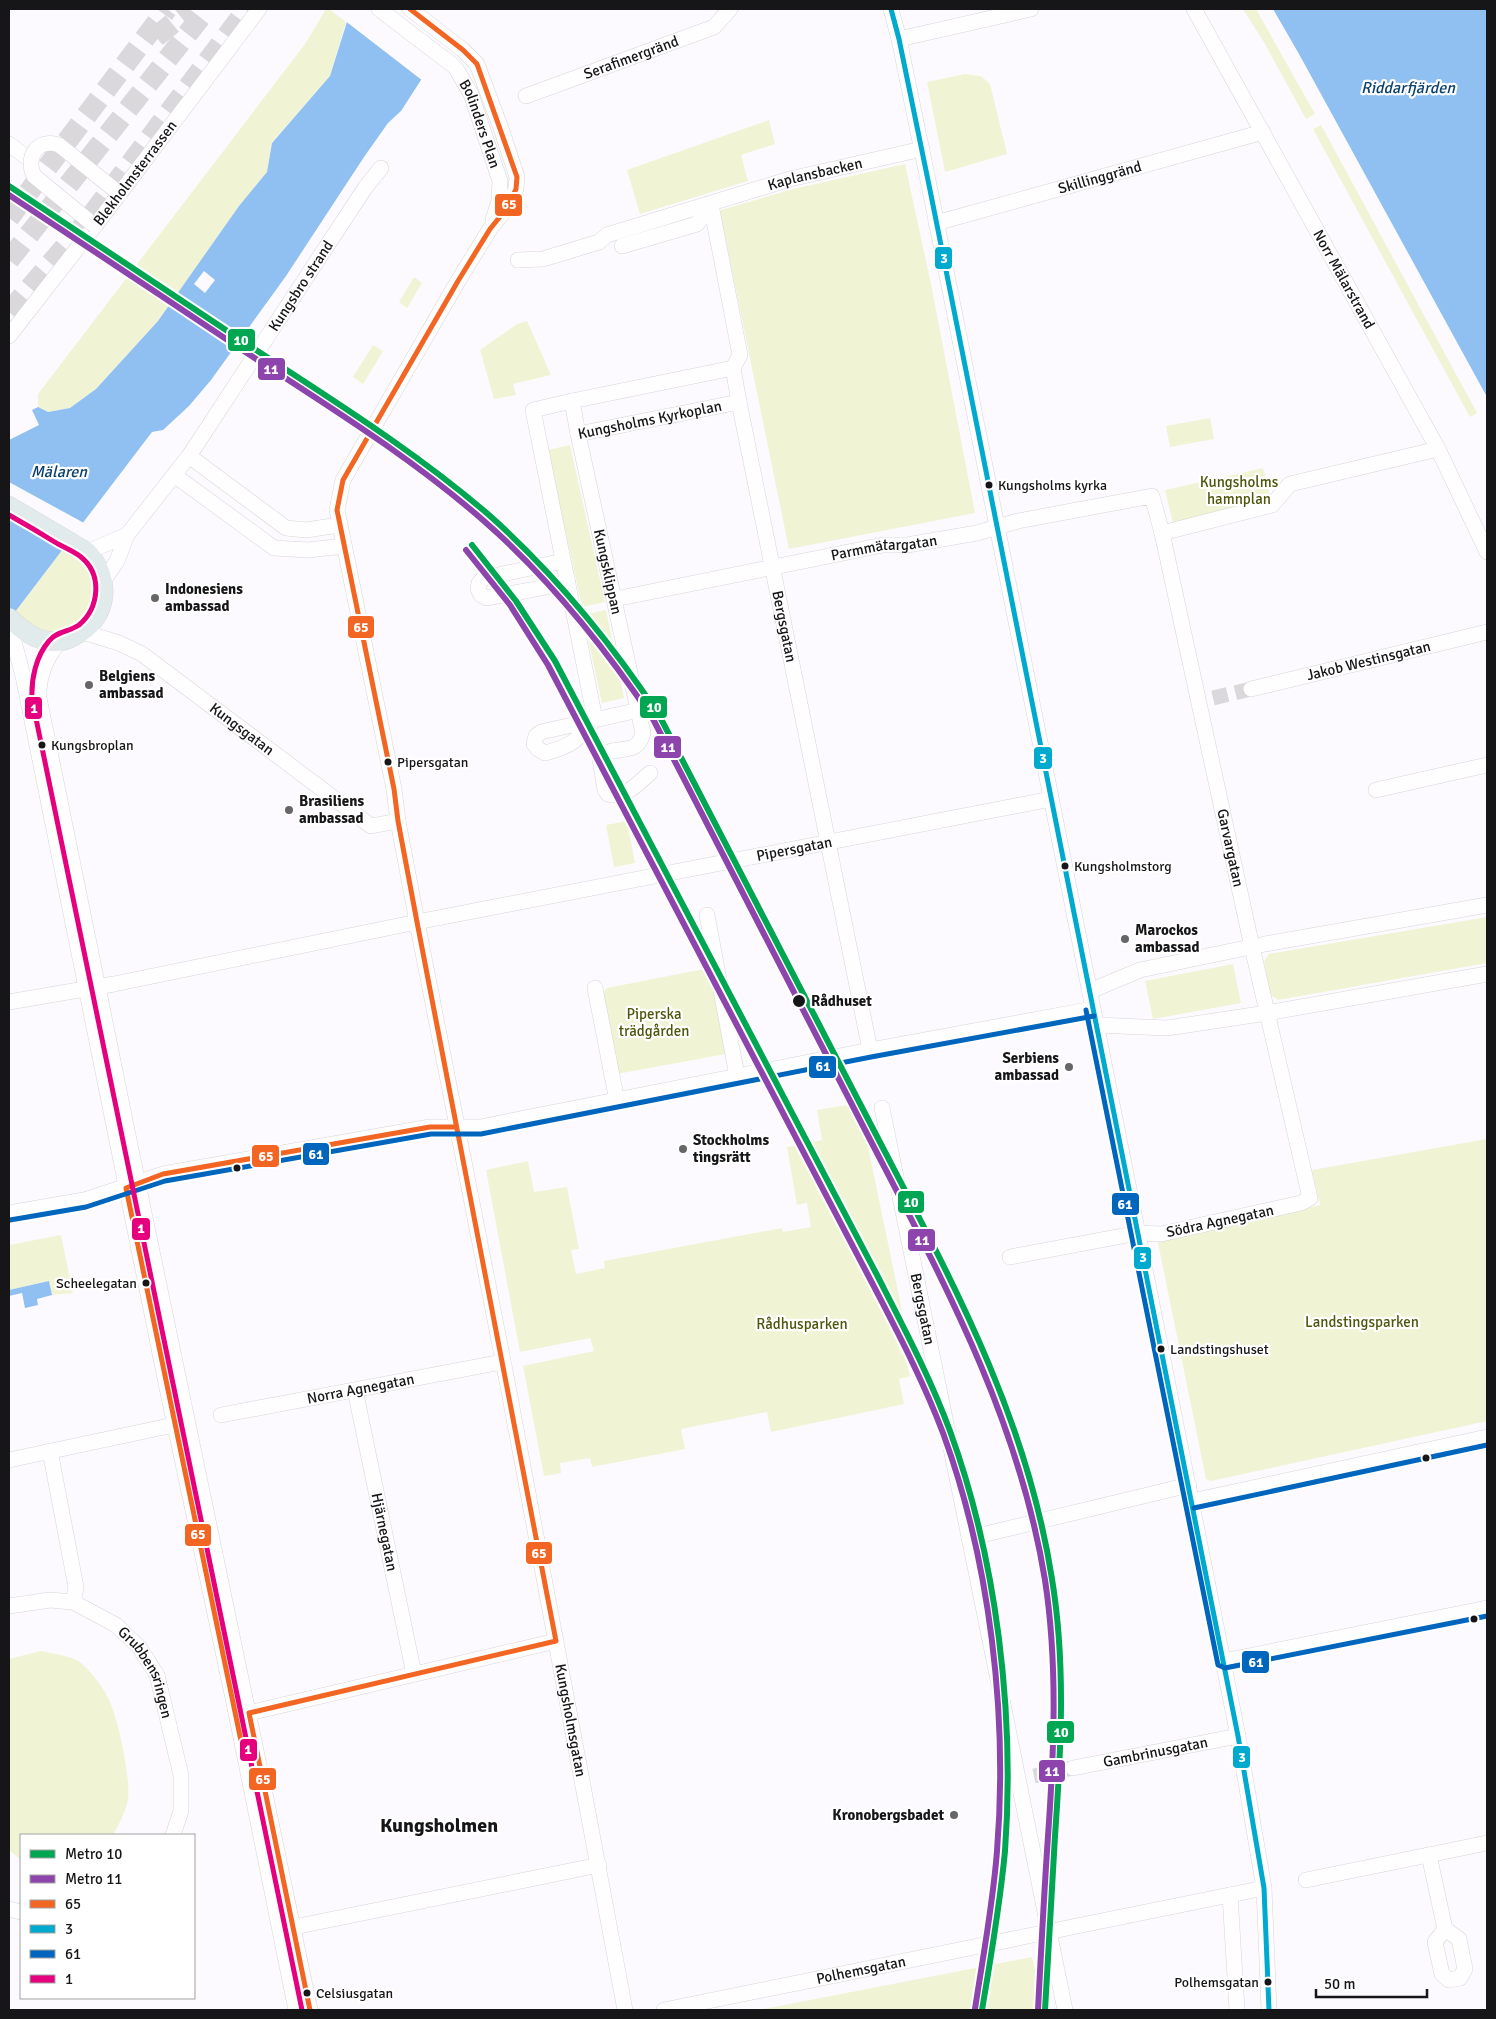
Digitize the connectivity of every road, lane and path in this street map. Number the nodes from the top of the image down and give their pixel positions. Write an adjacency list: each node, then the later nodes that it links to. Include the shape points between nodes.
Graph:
1 (259, 9): 17 (street, Blekholmsterrassen)
2 (379, 9): 16 (street, Bolinders Plan, via 454,67 471,94)
3 (410, 9): 15 (street, Bolinders Plan, via 463,50 480,69)
4 (730, 9): 9 (street, Serafimergränd, via 714,27)
5 (890, 9): 8 (street)
6 (1032, 9): 8 (street)
7 (1194, 9): 10 (street, Norr Mälarstrand)
8 (899, 39): 12 (street)
9 (526, 96)
10 (1263, 132): 19 (street, Skillinggränd); 29 (street, Norr Mälarstrand)
11 (9, 144): 13 (street)
12 (922, 149): 18 (street, Kaplansbacken, via 790,180); 19 (street)
13 (30, 160): 17 (street, bridge, via 43,144 59,145); 20 (street, bridge, via 30,169 39,182)
14 (381, 168): 30 (street, Kungsbro strand)
15 (517, 177): 21 (street, Kungsholmsgatan, via 512,199)
16 (500, 181): 21 (street, Kungsholmsgatan, via 499,201)
17 (120, 194): 20 (street, Blekholmsterrassen)
18 (711, 205): 22 (street, via 697,224); 23 (street, Kaplansbacken, via 607,235 599,242 543,259); 25 (street, Bergsgatan, via 740,355)
19 (936, 222): 35 (street)
20 (95, 226): 24 (street, Blekholmsterrassen)
21 (490, 229): 34 (street, Kungsholmsgatan, via 343,480 337,510)
22 (622, 246)
23 (518, 260)
24 (9, 336)
25 (733, 368): 26 (street, Kungsholms Kyrkoplan); 27 (street, Bergsgatan)
26 (572, 401): 28 (street, Kungsholms Kyrkoplan); 43 (street, via 533,410)
27 (738, 402): 28 (street, Kungsholms Kyrkoplan); 44 (street, Bergsgatan)
28 (578, 434): 47 (street, Kungsklippan)
29 (1438, 449): 37 (street, via 1290,484 1272,505); 42 (street, Norr Mälarstrand)
30 (189, 456): 31 (street, Kungsbro strand); 36 (street)
31 (174, 475): 38 (street); 40 (street)
32 (1152, 496): 35 (street, Parmmätargatan, via 1018,520); 37 (street, Garvargatan)
33 (9, 506): 41 (main road)
34 (339, 525): 36 (street, via 306,530); 39 (street, Kungsholmsgatan)
35 (997, 527): 44 (street, Parmmätargatan, via 977,534 908,545 883,545); 57 (street)
36 (286, 528): 40 (street)
37 (1162, 533): 63 (street, Garvargatan, via 1206,699)
38 (127, 535): 41 (street); 45 (street)
39 (344, 546): 40 (street, via 308,550); 58 (street, Kungsholmsgatan)
40 (274, 548)
41 (84, 550): 45 (main road, via 96,561)
42 (1487, 552)
43 (563, 562): 46 (street); 46 (street, via 484,578 478,589 487,598)
44 (772, 566): 47 (street, Parmmätargatan); 59 (street, Bergsgatan)
45 (104, 580): 49 (main road, via 100,610)
46 (568, 583): 53 (street, via 595,720)
47 (615, 599): 53 (street, Kungsklippan)
48 (13, 629): 51 (main road); 65 (street)
49 (83, 632): 51 (main road); 58 (street, Kungsgatan, via 142,654 371,826)
50 (1487, 632): 52 (street, Jakob Westinsgatan)
51 (59, 642): 65 (street, via 40,677 39,698)
52 (1251, 689)
53 (639, 710): 55 (street, Kungsklippan, via 643,733 641,742 635,747 603,755 600,759 605,790 613,796 624,794)
54 (1487, 765): 56 (street)
55 (650, 773)
56 (1376, 790)
57 (1051, 799): 59 (street, Pipersgatan); 67 (street)
58 (398, 821): 62 (street, Kungsholmsgatan)
59 (828, 841): 62 (street, Pipersgatan); 72 (street, Bergsgatan)
60 (1487, 905): 63 (street)
61 (707, 915): 73 (street)
62 (417, 922): 65 (street, Pipersgatan); 76 (street, Kungsholmsgatan)
63 (1252, 947): 67 (street, via 1140,970); 70 (street, Garvargatan)
64 (1487, 974): 70 (street)
65 (93, 988): 68 (street, Pipersgatan); 77 (street)
66 (595, 988): 74 (street)
67 (1090, 990): 69 (street)
68 (9, 1002)
69 (1093, 1009): 71 (street); 72 (street)
70 (1267, 1013): 71 (street, via 1167,1028); 78 (street, Garvargatan)
71 (1096, 1025): 80 (street)
72 (870, 1050): 73 (street)
73 (737, 1076): 74 (street)
74 (617, 1101): 76 (street, via 480,1127)
75 (882, 1108): 91 (street, Bergsgatan)
76 (456, 1127): 77 (street, via 430,1127 163,1174); 82 (street, Kungsholmsgatan)
77 (132, 1186): 79 (street, via 84,1200); 85 (street)
78 (1310, 1198): 80 (street, Södra Agnegatan, via 1301,1203 1161,1234)
79 (9, 1213)
80 (1138, 1233): 81 (street, Södra Agnegatan); 89 (street)
81 (1010, 1258)
82 (502, 1362): 83 (street, Norra Agnegatan); 95 (street, Kungsholmsgatan)
83 (355, 1390): 84 (street, Norra Agnegatan); 97 (street, Hjärnegatan)
84 (221, 1416)
85 (181, 1424): 87 (street); 98 (street); 110 (street)
86 (1487, 1437): 90 (street)
87 (50, 1452): 88 (street); 92 (street, via 76,1587)
88 (9, 1460)
89 (1189, 1485): 90 (street); 91 (street)
90 (1192, 1502): 96 (street)
91 (969, 1538): 102 (street, Bergsgatan)
92 (73, 1602): 93 (street, Grubbensringen, via 50,1600); 103 (street, Grubbensringen, via 116,1625 139,1647 157,1675 181,1775 181,1811)
93 (9, 1606)
94 (1487, 1608): 96 (street)
95 (556, 1641): 97 (street); 106 (street, Kungsholmsgatan)
96 (1224, 1661): 99 (street)
97 (414, 1674): 98 (street)
98 (249, 1714): 110 (street)
99 (1238, 1736): 100 (street, Gambrinusgatan); 108 (street)
100 (1073, 1768)
101 (1034, 1776): 102 (street)
102 (1019, 1780): 112 (street, Bergsgatan)
103 (174, 1834)
104 (1487, 1843): 105 (street)
105 (1429, 1855): 107 (street); 111 (street)
106 (599, 1865): 110 (street); 115 (street, Kungsholmsgatan)
107 (1306, 1880)
108 (1264, 1888): 109 (street, Polhemsgatan); 119 (street)
109 (1230, 1895): 112 (street, Polhemsgatan); 118 (street)
110 (287, 1929): 113 (street); 114 (street)
111 (1445, 1929)
112 (1049, 1933): 116 (street, Polhemsgatan); 117 (street, Bergsgatan)
113 (296, 2010)
114 (310, 2010)
115 (625, 2010)
116 (664, 2010)
117 (1065, 2010)
118 (1237, 2010)
119 (1269, 2010)

